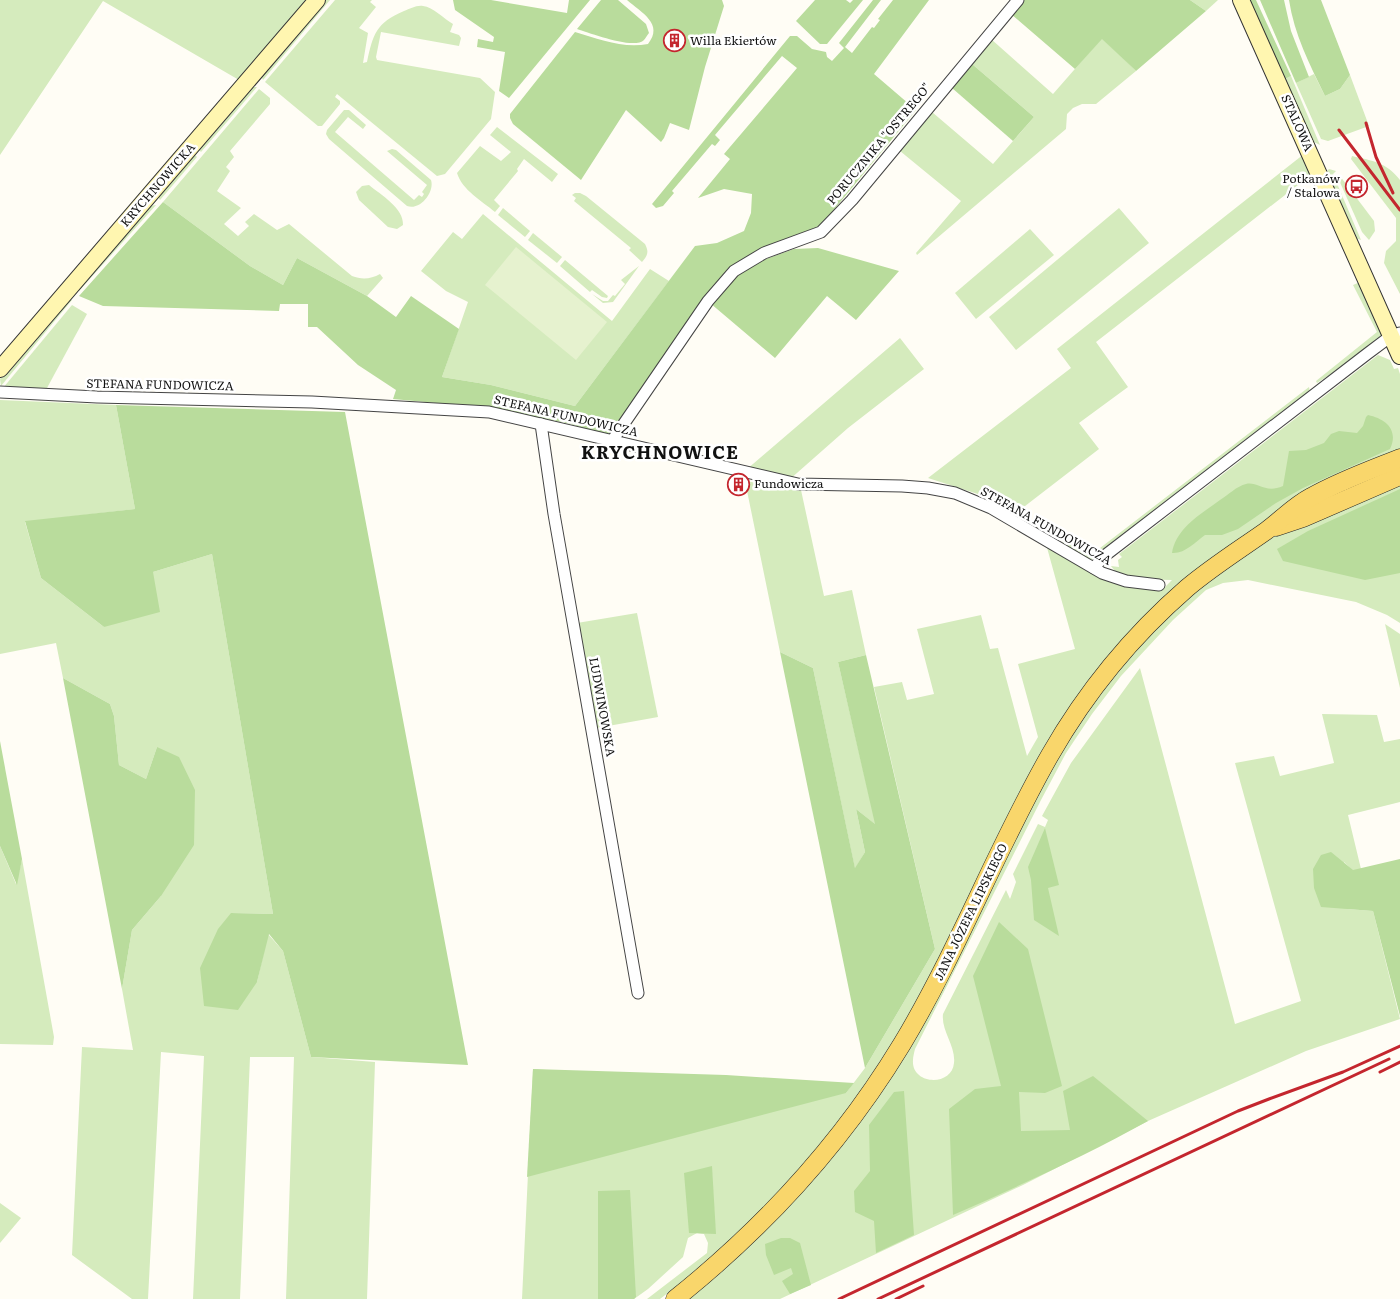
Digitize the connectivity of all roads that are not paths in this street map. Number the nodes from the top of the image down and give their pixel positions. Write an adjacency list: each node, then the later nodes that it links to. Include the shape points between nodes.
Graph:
1 (317, 0): 6 (street, KRYCHNOWICKA)
2 (1018, 0): 9 (street, PORUCZNIKA "OSTREGO", via 852,200 821,232 764,253 734,271 708,301)
3 (1241, 0): 4 (street, STALOWA)
4 (1395, 333): 5 (street, STALOWA); 13 (street, via 1103,557)
5 (1400, 355)
6 (0, 369)
7 (0, 392): 8 (street, STEFANA FUNDOWICZA, via 407,407 489,412)
8 (540, 424): 9 (street, STEFANA FUNDOWICZA); 15 (street, LUDWINOWSKA)
9 (612, 441): 13 (street, STEFANA FUNDOWICZA, via 798,484 902,486 955,493 991,508)
10 (1400, 458): 12 (main road, JANA JÓZEFA LIPSKIEGO, via 1312,496)
11 (1400, 476): 12 (main road, JANA JÓZEFA LIPSKIEGO)
12 (1268, 530): 16 (main road, JANA JÓZEFA LIPSKIEGO, via 1187,588 1143,630 1102,678 1045,763 938,979 877,1083 828,1149 787,1196 734,1249)
13 (1094, 568): 14 (street, STEFANA FUNDOWICZA, via 1126,581)
14 (1159, 585)
15 (638, 994)
16 (675, 1299)

